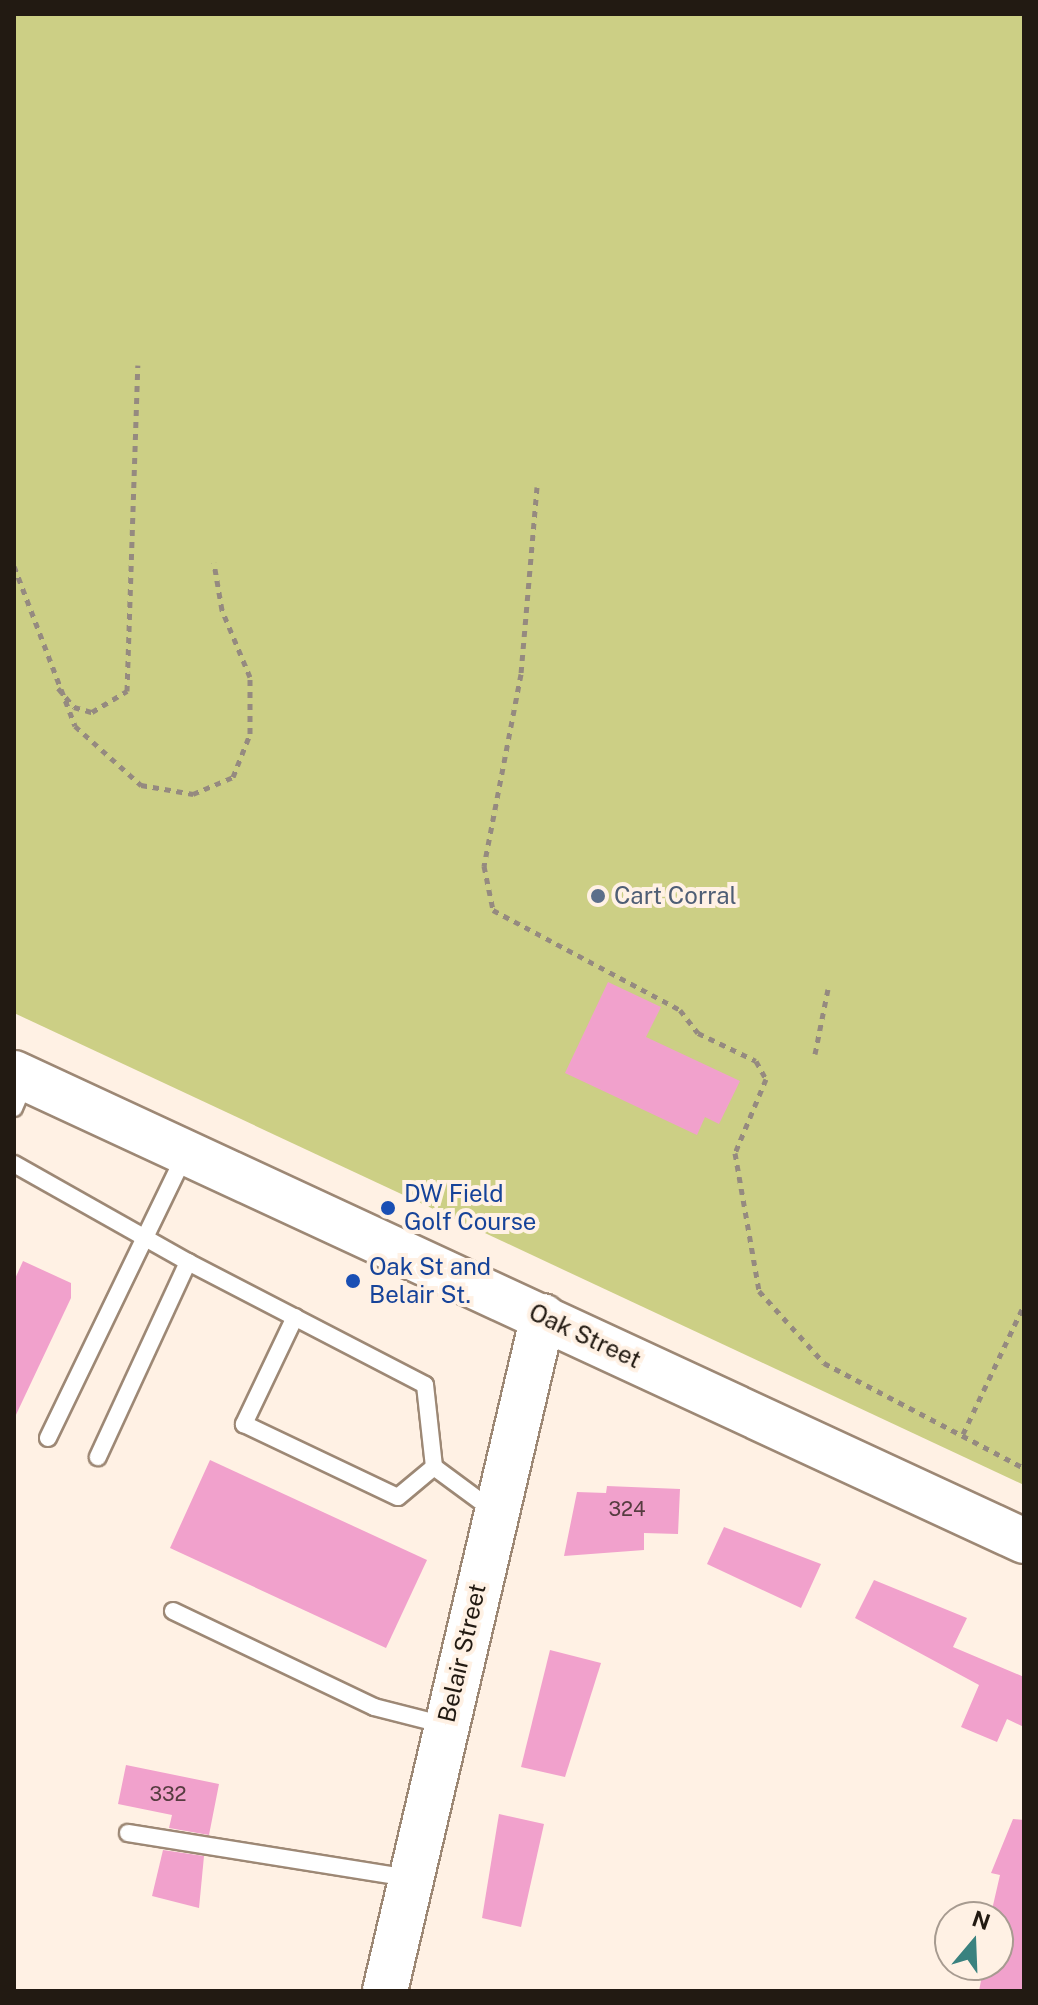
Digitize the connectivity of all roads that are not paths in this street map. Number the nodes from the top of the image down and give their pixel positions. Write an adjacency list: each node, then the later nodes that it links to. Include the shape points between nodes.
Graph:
1 (18, 1086): 2 (main road, Oak Street)
2 (185, 1152): 4 (lane); 6 (main road, Oak Street)
3 (14, 1164): 4 (lane)
4 (145, 1236): 5 (lane); 8 (lane)
5 (188, 1262): 7 (lane); 9 (lane)
6 (543, 1316): 11 (main road, Belair Street); 12 (main road, Oak Street)
7 (295, 1317): 10 (lane, via 425,1385); 10 (lane, via 244,1424 398,1497)
8 (48, 1438)
9 (98, 1457)
10 (434, 1467): 11 (lane)
11 (495, 1513): 14 (main road, Belair Street)
12 (1024, 1541)
13 (173, 1611): 14 (lane, via 374,1707)
14 (445, 1725): 16 (main road, Belair Street)
15 (128, 1833): 16 (lane)
16 (410, 1878): 17 (main road, Belair Street)
17 (385, 1991)

